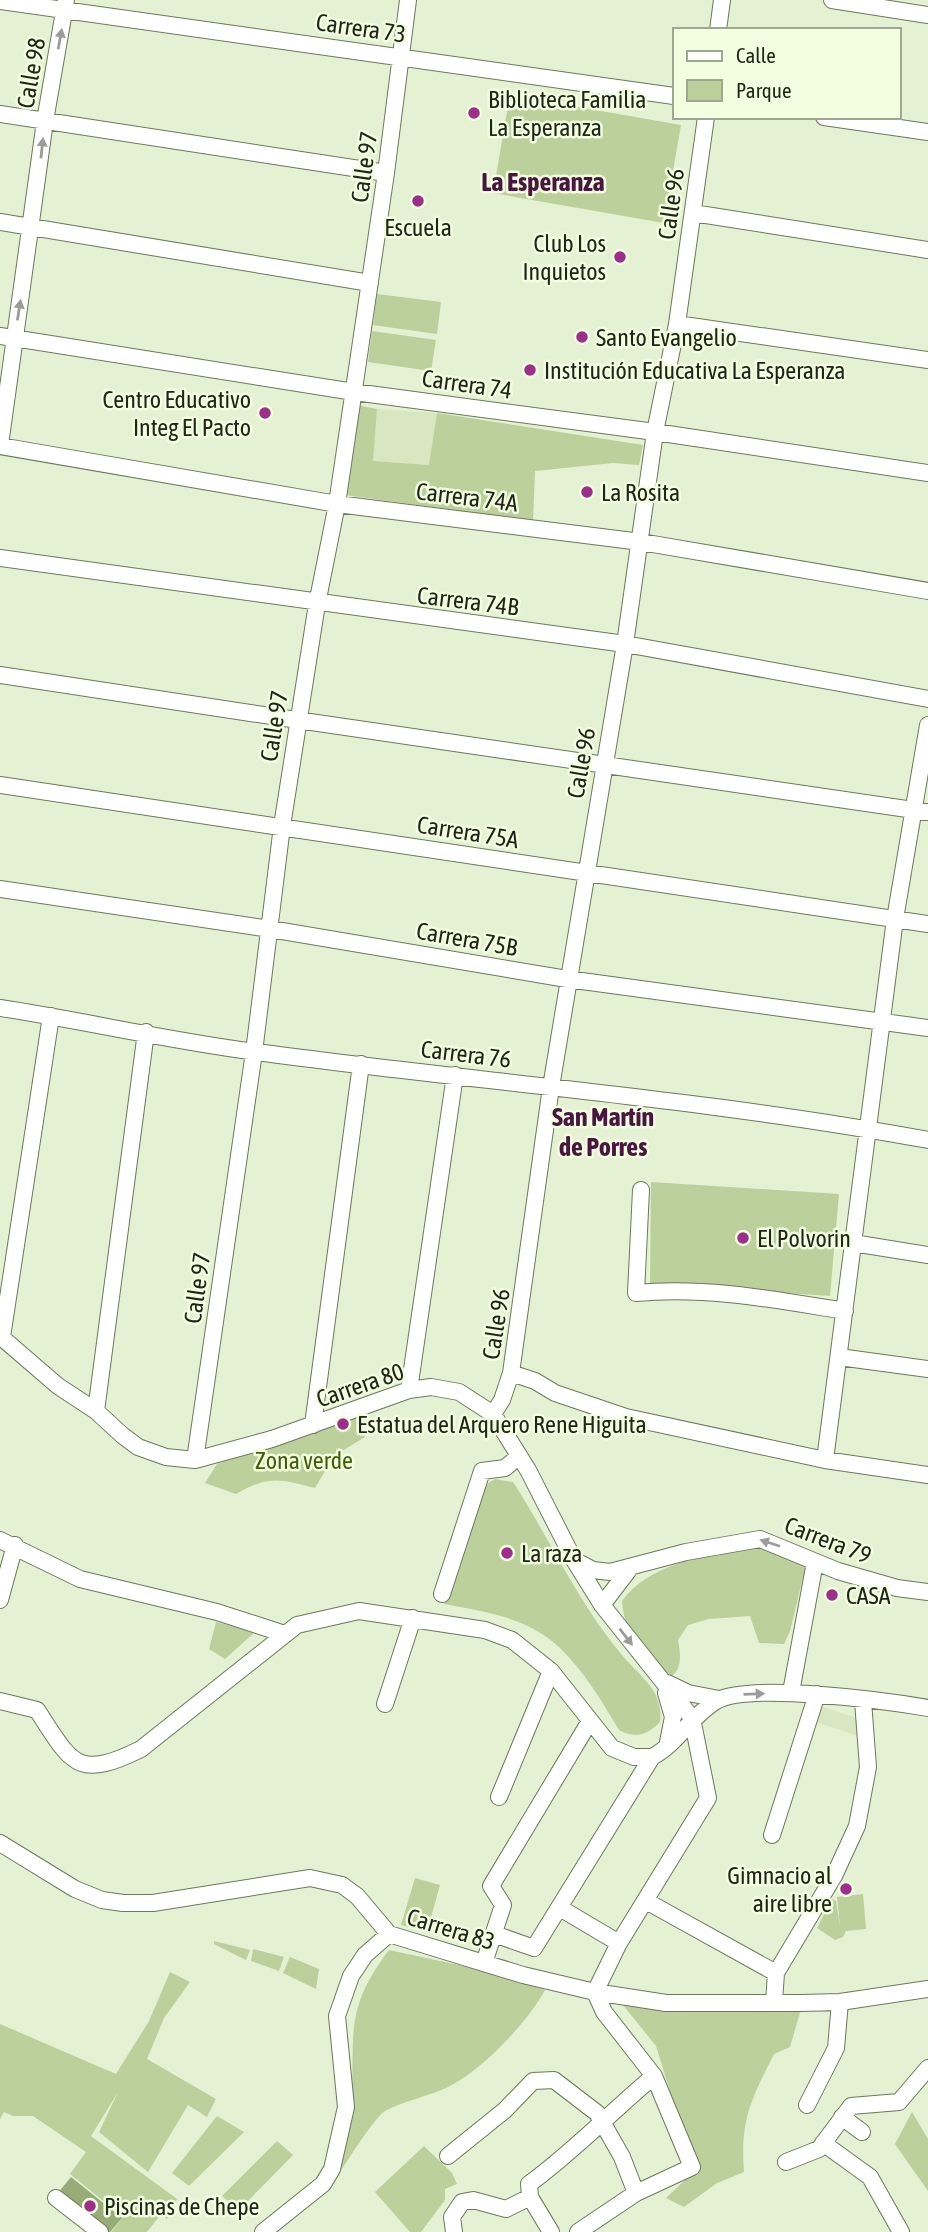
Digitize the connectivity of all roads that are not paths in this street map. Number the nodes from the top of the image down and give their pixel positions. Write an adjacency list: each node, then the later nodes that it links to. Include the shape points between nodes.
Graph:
1 (408, 0): 8 (street, Calle 97)
2 (722, 0): 7 (street)
3 (832, 0): 6 (street)
4 (0, 1): 5 (street, Carrera 73)
5 (66, 5): 8 (street, Carrera 73); 13 (street, Calle 98, one-way to 5)
6 (928, 15)
7 (718, 28)
8 (400, 56): 9 (street, Carrera 73); 15 (street, Calle 97)
9 (673, 96)
10 (0, 114): 13 (street)
11 (706, 119): 16 (street, Calle 96)
12 (838, 119): 14 (street)
13 (45, 121): 15 (street); 18 (street, Calle 98, one-way to 13)
14 (928, 132)
15 (386, 173): 20 (street, Calle 97)
16 (693, 213): 19 (street); 21 (street, Calle 96)
17 (0, 222): 18 (street)
18 (30, 227): 20 (street); 22 (street, Calle 98, one-way to 18)
19 (928, 250)
20 (370, 283): 24 (street, Calle 97)
21 (677, 324): 23 (street); 25 (street, Calle 96)
22 (7, 337): 24 (street, Carrera 74); 26 (street, Calle 98)
23 (928, 360)
24 (354, 393): 25 (street, Carrera 74); 28 (street, Calle 97)
25 (655, 432): 27 (street, Carrera 74); 29 (street, Calle 96)
26 (0, 446): 28 (street, Carrera 74A)
27 (928, 473)
28 (337, 504): 29 (street, Carrera 74A); 32 (street, Calle 97)
29 (641, 542): 31 (street, Carrera 74A); 33 (street, Calle 96)
30 (0, 558): 32 (street, Carrera 74B)
31 (928, 591)
32 (317, 604): 33 (street, Carrera 74B); 36 (street, Calle 97)
33 (625, 644): 35 (street, Carrera 74B); 38 (street, Calle 96)
34 (0, 675): 36 (street)
35 (928, 699)
36 (298, 722): 38 (street); 41 (street, Calle 97)
37 (928, 725): 40 (street)
38 (603, 763): 40 (street); 42 (street, Calle 96)
39 (0, 785): 41 (street, Carrera 75A)
40 (921, 811): 44 (street)
41 (282, 826): 42 (street, Carrera 75A); 46 (street, Calle 97)
42 (585, 874): 44 (street, Carrera 75A); 47 (street, Calle 96)
43 (0, 889): 46 (street, Carrera 75B)
44 (895, 919): 45 (street, Carrera 75A); 50 (street)
45 (928, 924)
46 (270, 929): 47 (street, Carrera 75B); 53 (street, Calle 97)
47 (568, 979): 50 (street, Carrera 75B); 56 (street, Calle 96)
48 (0, 1008): 49 (street, Carrera 76)
49 (51, 1016): 52 (street, Carrera 76); 63 (street)
50 (881, 1020): 51 (street, Carrera 75B); 57 (street)
51 (928, 1027)
52 (146, 1032): 53 (street, Carrera 76); 68 (street)
53 (254, 1052): 54 (street, Carrera 76); 72 (street, Calle 97)
54 (361, 1064): 55 (street, Carrera 76); 70 (street)
55 (455, 1075): 56 (street, Carrera 76); 67 (street)
56 (551, 1087): 57 (street, Carrera 76); 66 (street, Calle 96)
57 (867, 1129): 58 (street, Carrera 76); 60 (street)
58 (928, 1140)
59 (641, 1190): 62 (street, via 636,1293 744,1295)
60 (853, 1242): 61 (street); 62 (street)
61 (928, 1255)
62 (845, 1311): 64 (street)
63 (1, 1336): 68 (street, Carrera 80, via 58,1386)
64 (839, 1357): 65 (street); 73 (street)
65 (928, 1369)
66 (511, 1373): 69 (street, Calle 96); 73 (street, via 626,1417)
67 (409, 1390): 69 (street, Carrera 80, via 431,1387 459,1392); 70 (street, Carrera 80)
68 (96, 1411): 72 (street, Carrera 80, via 138,1447 166,1457)
69 (493, 1413): 71 (street, Carrera 80)
70 (313, 1425): 72 (street, Carrera 80)
71 (519, 1456): 76 (street, Carrera 80); 80 (street, via 505,1468 482,1471)
72 (195, 1460)
73 (825, 1460): 74 (street)
74 (928, 1475)
75 (8, 1542): 81 (street); 84 (street, via 24,1554 80,1578)
76 (574, 1560): 78 (street, Carrera 79, via 593,1570); 82 (street, Carrera 80)
77 (815, 1562): 78 (street, Carrera 79, one-way to 78, via 769,1541 751,1539); 79 (street, Carrera 79, via 897,1588); 87 (street)
78 (631, 1567): 82 (street)
79 (928, 1592)
80 (442, 1594)
81 (0, 1600)
82 (602, 1605): 86 (street, Carrera 80, one-way to 86)
83 (413, 1618): 84 (street, via 359,1611 312,1620); 85 (street, via 485,1630 512,1640); 92 (street)
84 (285, 1634): 90 (street, via 141,1749 117,1761 84,1766 69,1759 37,1710)
85 (551, 1671): 95 (street); 98 (street)
86 (661, 1680): 89 (street, via 688,1693); 94 (street, Carrera 80); 96 (street, via 673,1717)
87 (791, 1692): 88 (street); 89 (street, one-way to 87)
88 (817, 1694): 91 (street); 99 (street)
89 (719, 1699): 94 (street)
90 (0, 1701)
91 (863, 1701): 93 (street); 107 (street, via 868,1767 857,1826 834,1876)
92 (385, 1704)
93 (928, 1708)
94 (692, 1718): 96 (street); 101 (street, via 708,1798)
95 (590, 1721): 97 (street, via 621,1754); 104 (street, via 491,1886 503,1905)
96 (666, 1748): 97 (street)
97 (652, 1757): 102 (street)
98 (499, 1797)
99 (772, 1835)
100 (0, 1843): 103 (street, Carrera 83, via 75,1889 112,1902 153,1903 310,1878 329,1881 357,1896)
101 (646, 1901): 105 (street); 107 (street)
102 (560, 1908): 104 (street, via 534,1948); 105 (street)
103 (388, 1934): 106 (street, Carrera 83); 125 (street, via 351,1976 337,2016 346,2107 332,2169 323,2184)
104 (495, 1934): 106 (street)
105 (619, 1943): 109 (street)
106 (484, 1963): 109 (street, Carrera 83)
107 (776, 1973): 111 (street)
108 (928, 1989): 110 (street, Carrera 83)
109 (595, 1992): 111 (street, Carrera 83, via 666,2003); 113 (street, via 604,2012)
110 (840, 2002): 111 (street, Carrera 83); 114 (street, via 836,2048)
111 (774, 2003)
112 (928, 2068): 115 (street, via 899,2102 855,2105)
113 (654, 2077): 116 (street); 121 (street, via 692,2167)
114 (807, 2105)
115 (842, 2117): 117 (street); 118 (street)
116 (601, 2120): 119 (street, via 554,2080 533,2081); 121 (street); 122 (street, via 529,2184)
117 (862, 2132)
118 (823, 2143): 120 (street); 129 (street, via 870,2177)
119 (448, 2156)
120 (786, 2162)
121 (636, 2193): 128 (street)
122 (530, 2197): 126 (street, via 506,2209 473,2200 462,2202 453,2211); 127 (street)
123 (56, 2198): 124 (street)
124 (100, 2232)
125 (263, 2232)
126 (454, 2232)
127 (551, 2232)
128 (578, 2232)
129 (901, 2232)

